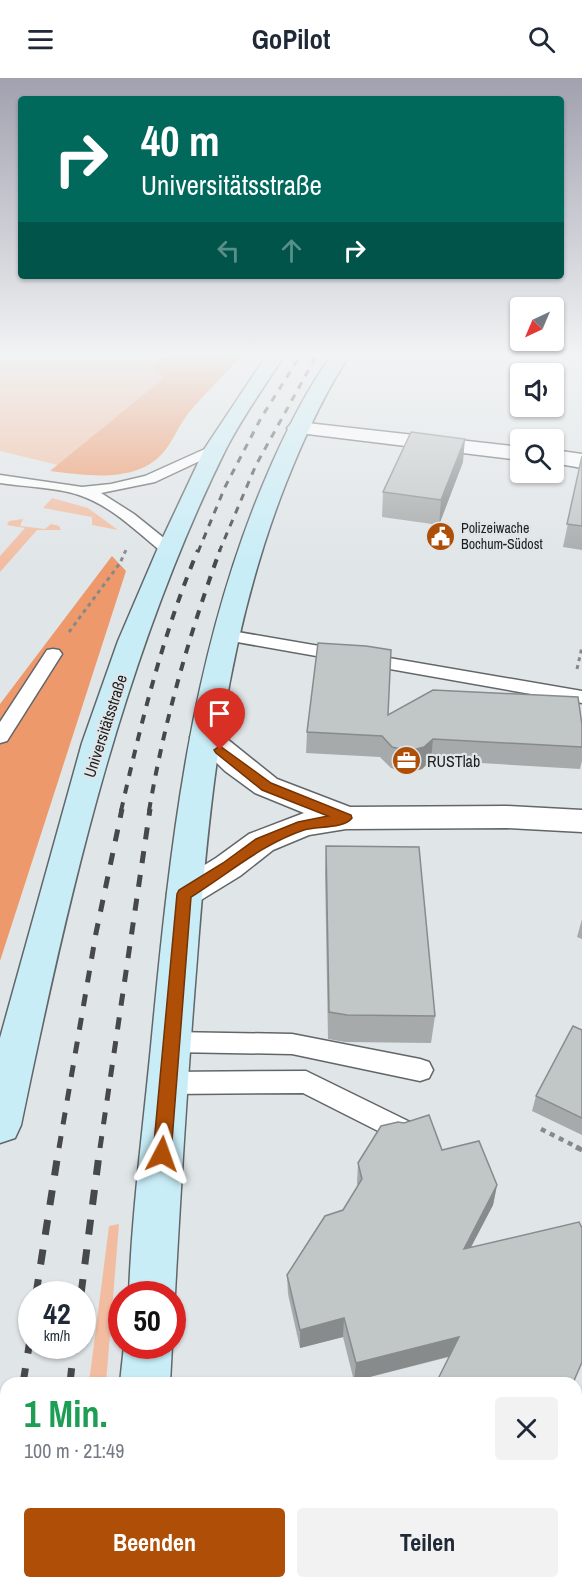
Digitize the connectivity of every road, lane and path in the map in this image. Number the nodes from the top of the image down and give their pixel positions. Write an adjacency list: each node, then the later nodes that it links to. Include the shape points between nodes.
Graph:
1 (231, 423): 4 (main road, Universitätsstraße)
2 (301, 423): 3 (main road)
3 (298, 428): 5 (street); 12 (main road, via 257,523)
4 (216, 448): 9 (lane, via 150,479); 10 (main road, Universitätsstraße)
5 (510, 453)
6 (564, 458): 7 (street)
7 (582, 461)
8 (0, 479): 9 (lane)
9 (82, 491): 10 (lane, via 122,512)
10 (169, 550): 25 (main road, Universitätsstraße, via 97,743 25,1013)
11 (120, 563): 14 (path)
12 (226, 635): 16 (lane); 18 (main road)
13 (582, 646): 15 (path)
14 (53, 654): 17 (lane)
15 (577, 671)
16 (582, 697)
17 (0, 736)
18 (205, 737): 19 (street, via 266,786); 21 (main road)
19 (346, 818): 20 (street, via 507,817); 21 (street, via 303,825 261,842)
20 (582, 821)
21 (184, 894): 22 (main road)
22 (171, 1042): 23 (lane, via 292,1044); 24 (main road)
23 (420, 1070)
24 (167, 1083): 26 (lane, via 306,1082); 29 (main road)
25 (0, 1125)
26 (401, 1130)
27 (541, 1130): 28 (path)
28 (582, 1150)
29 (153, 1281)
30 (147, 1359): 31 (main road)
31 (146, 1377)

